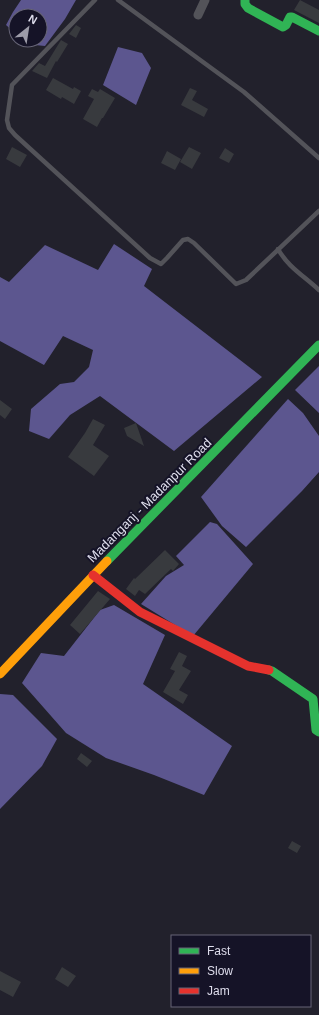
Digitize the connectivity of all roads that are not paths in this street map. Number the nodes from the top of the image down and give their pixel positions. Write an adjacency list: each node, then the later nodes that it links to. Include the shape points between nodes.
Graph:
1 (95, 0): 9 (lane, via 12,85 7,120 9,128 150,258 161,264 188,239 236,284 246,280)
2 (118, 0): 7 (lane, via 244,92)
3 (205, 0): 5 (street)
4 (245, 0): 6 (main road, via 246,6 283,27 292,17)
5 (198, 15)
6 (319, 31)
7 (319, 158)
8 (319, 211): 9 (lane)
9 (278, 249): 10 (lane, via 287,264)
10 (319, 290)
11 (319, 345): 12 (main road, Madanganj - Madanpur Road)
12 (93, 575): 13 (main road, Madanganj - Madanpur Road); 14 (main road, via 140,612 248,666 272,671 313,699 316,730)
13 (2, 668)
14 (319, 732)

